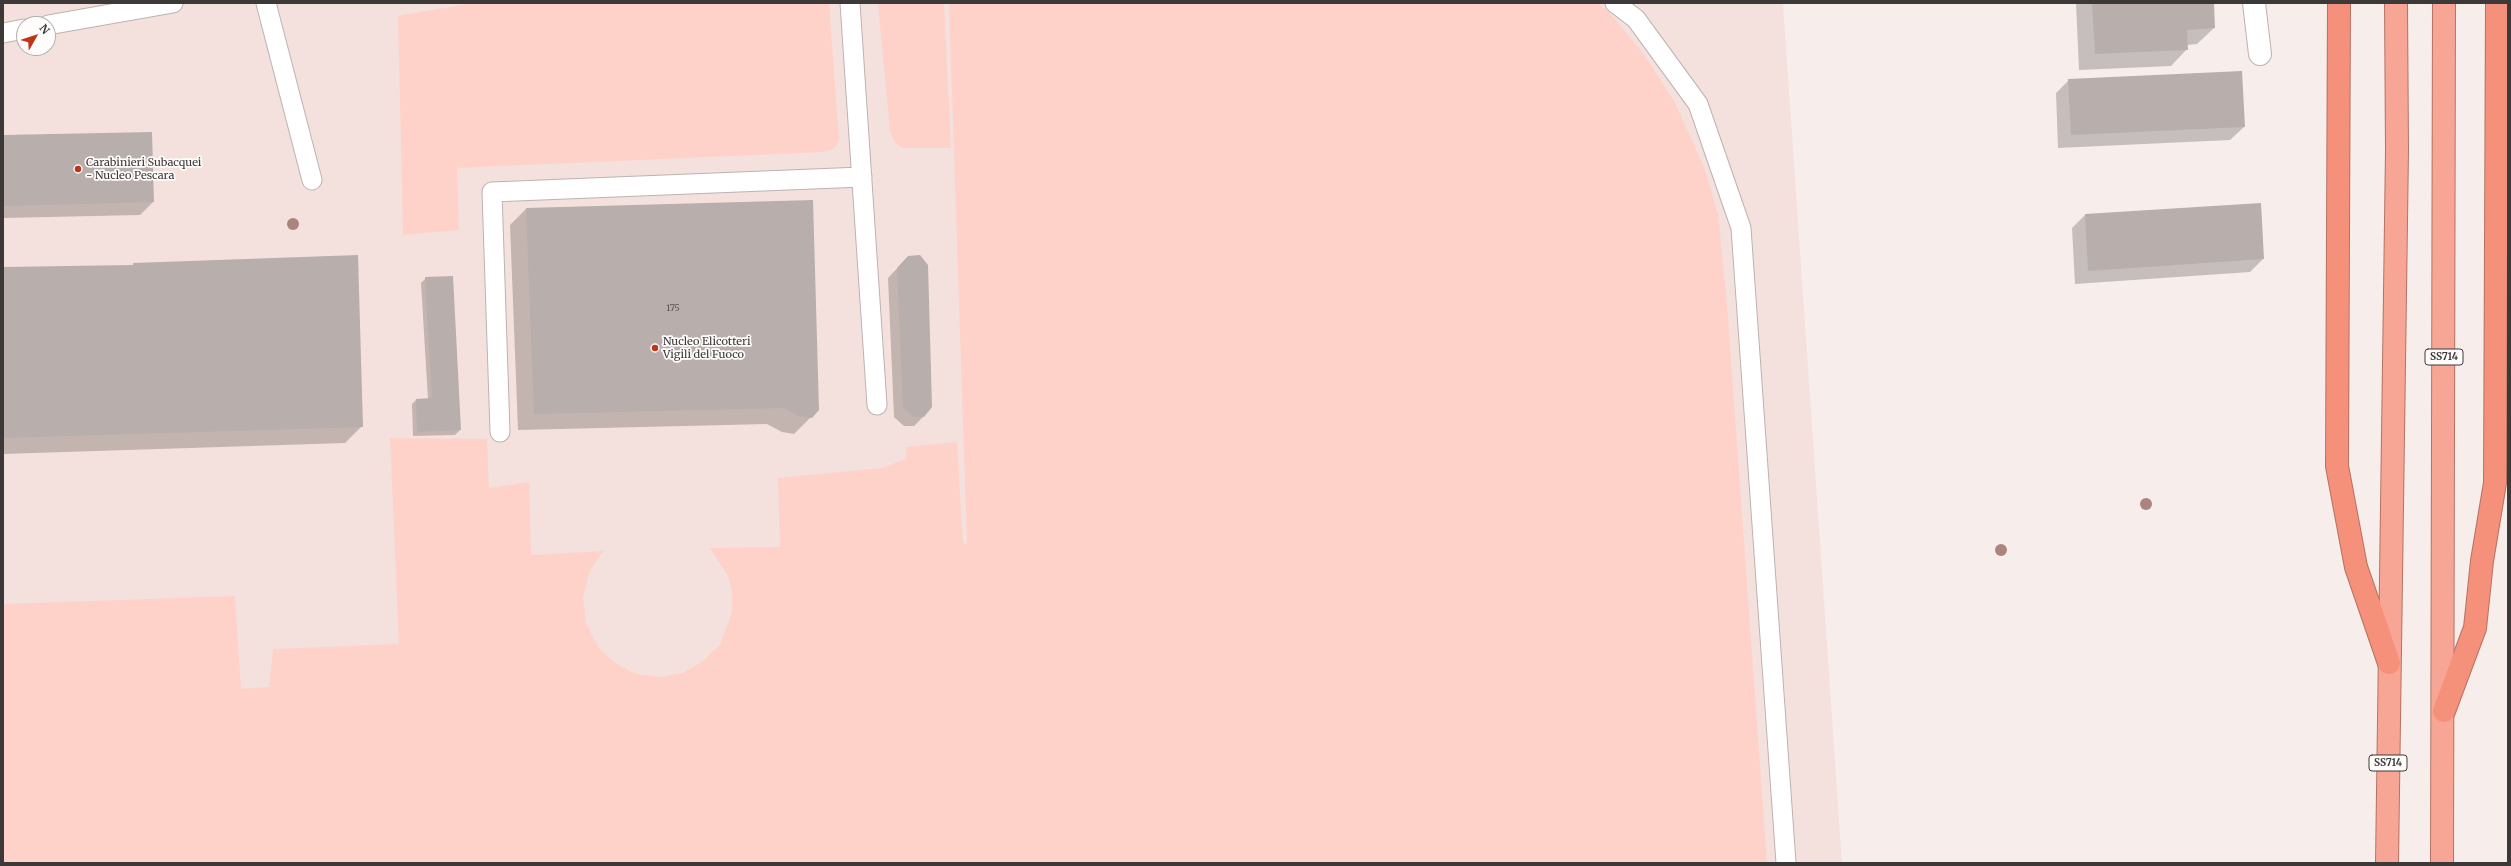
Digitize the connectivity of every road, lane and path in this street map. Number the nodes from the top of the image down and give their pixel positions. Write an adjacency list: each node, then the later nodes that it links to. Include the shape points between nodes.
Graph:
1 (173, 3): 10 (lane)
2 (266, 3): 15 (lane)
3 (850, 3): 14 (lane)
4 (1616, 3): 20 (lane, via 1636,19 1698,104 1741,228)
5 (2254, 3): 13 (street)
6 (2339, 3): 18 (highway, via 2337,466 2356,567)
7 (2396, 3): 18 (highway, SS714, via 2397,150)
8 (2444, 3): 19 (highway, SS714)
9 (2497, 3): 19 (highway, via 2494,483 2475,628)
10 (56, 24)
11 (16, 31): 12 (lane)
12 (3, 33)
13 (2260, 54)
14 (862, 177): 16 (lane); 17 (lane, via 492,192)
15 (312, 180)
16 (877, 405)
17 (500, 432)
18 (2388, 663): 21 (highway, SS714)
19 (2444, 711): 22 (highway, SS714)
20 (1786, 863)
21 (2387, 863)
22 (2442, 863)

